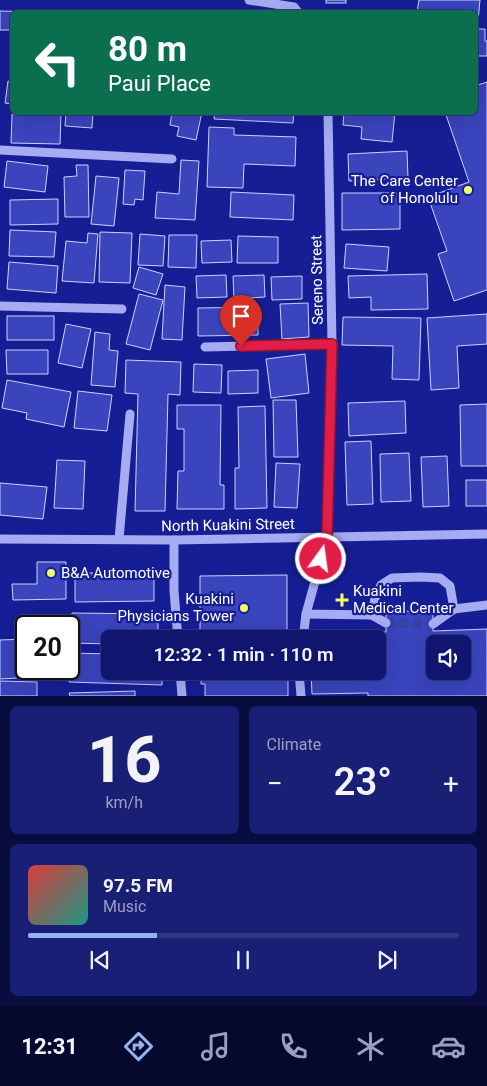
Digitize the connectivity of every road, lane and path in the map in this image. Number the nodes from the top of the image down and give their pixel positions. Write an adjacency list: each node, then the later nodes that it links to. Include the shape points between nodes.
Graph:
1 (249, 0): 2 (street)
2 (296, 10)
3 (328, 115): 8 (street, Sereno Street)
4 (0, 150): 5 (street)
5 (172, 159)
6 (0, 306): 7 (street)
7 (122, 309)
8 (332, 344): 9 (street); 12 (street, Sereno Street)
9 (205, 346)
10 (130, 414): 14 (street)
11 (487, 534): 12 (street, North Kuakini Street)
12 (327, 538): 15 (street, North Kuakini Street); 18 (street, Sereno Street)
13 (0, 539): 14 (street, North Kuakini Street)
14 (119, 539): 15 (street, North Kuakini Street)
15 (174, 540): 22 (street)
16 (487, 606): 17 (street)
17 (454, 609): 19 (street, via 450,586 440,578 392,578 380,585); 21 (street)
18 (306, 614): 19 (street); 23 (street, Sereno Street)
19 (372, 614): 20 (street)
20 (386, 623)
21 (433, 624)
22 (177, 630)
23 (304, 630)
24 (181, 680): 26 (street)
25 (300, 680): 27 (street)
26 (182, 696)
27 (301, 696)

